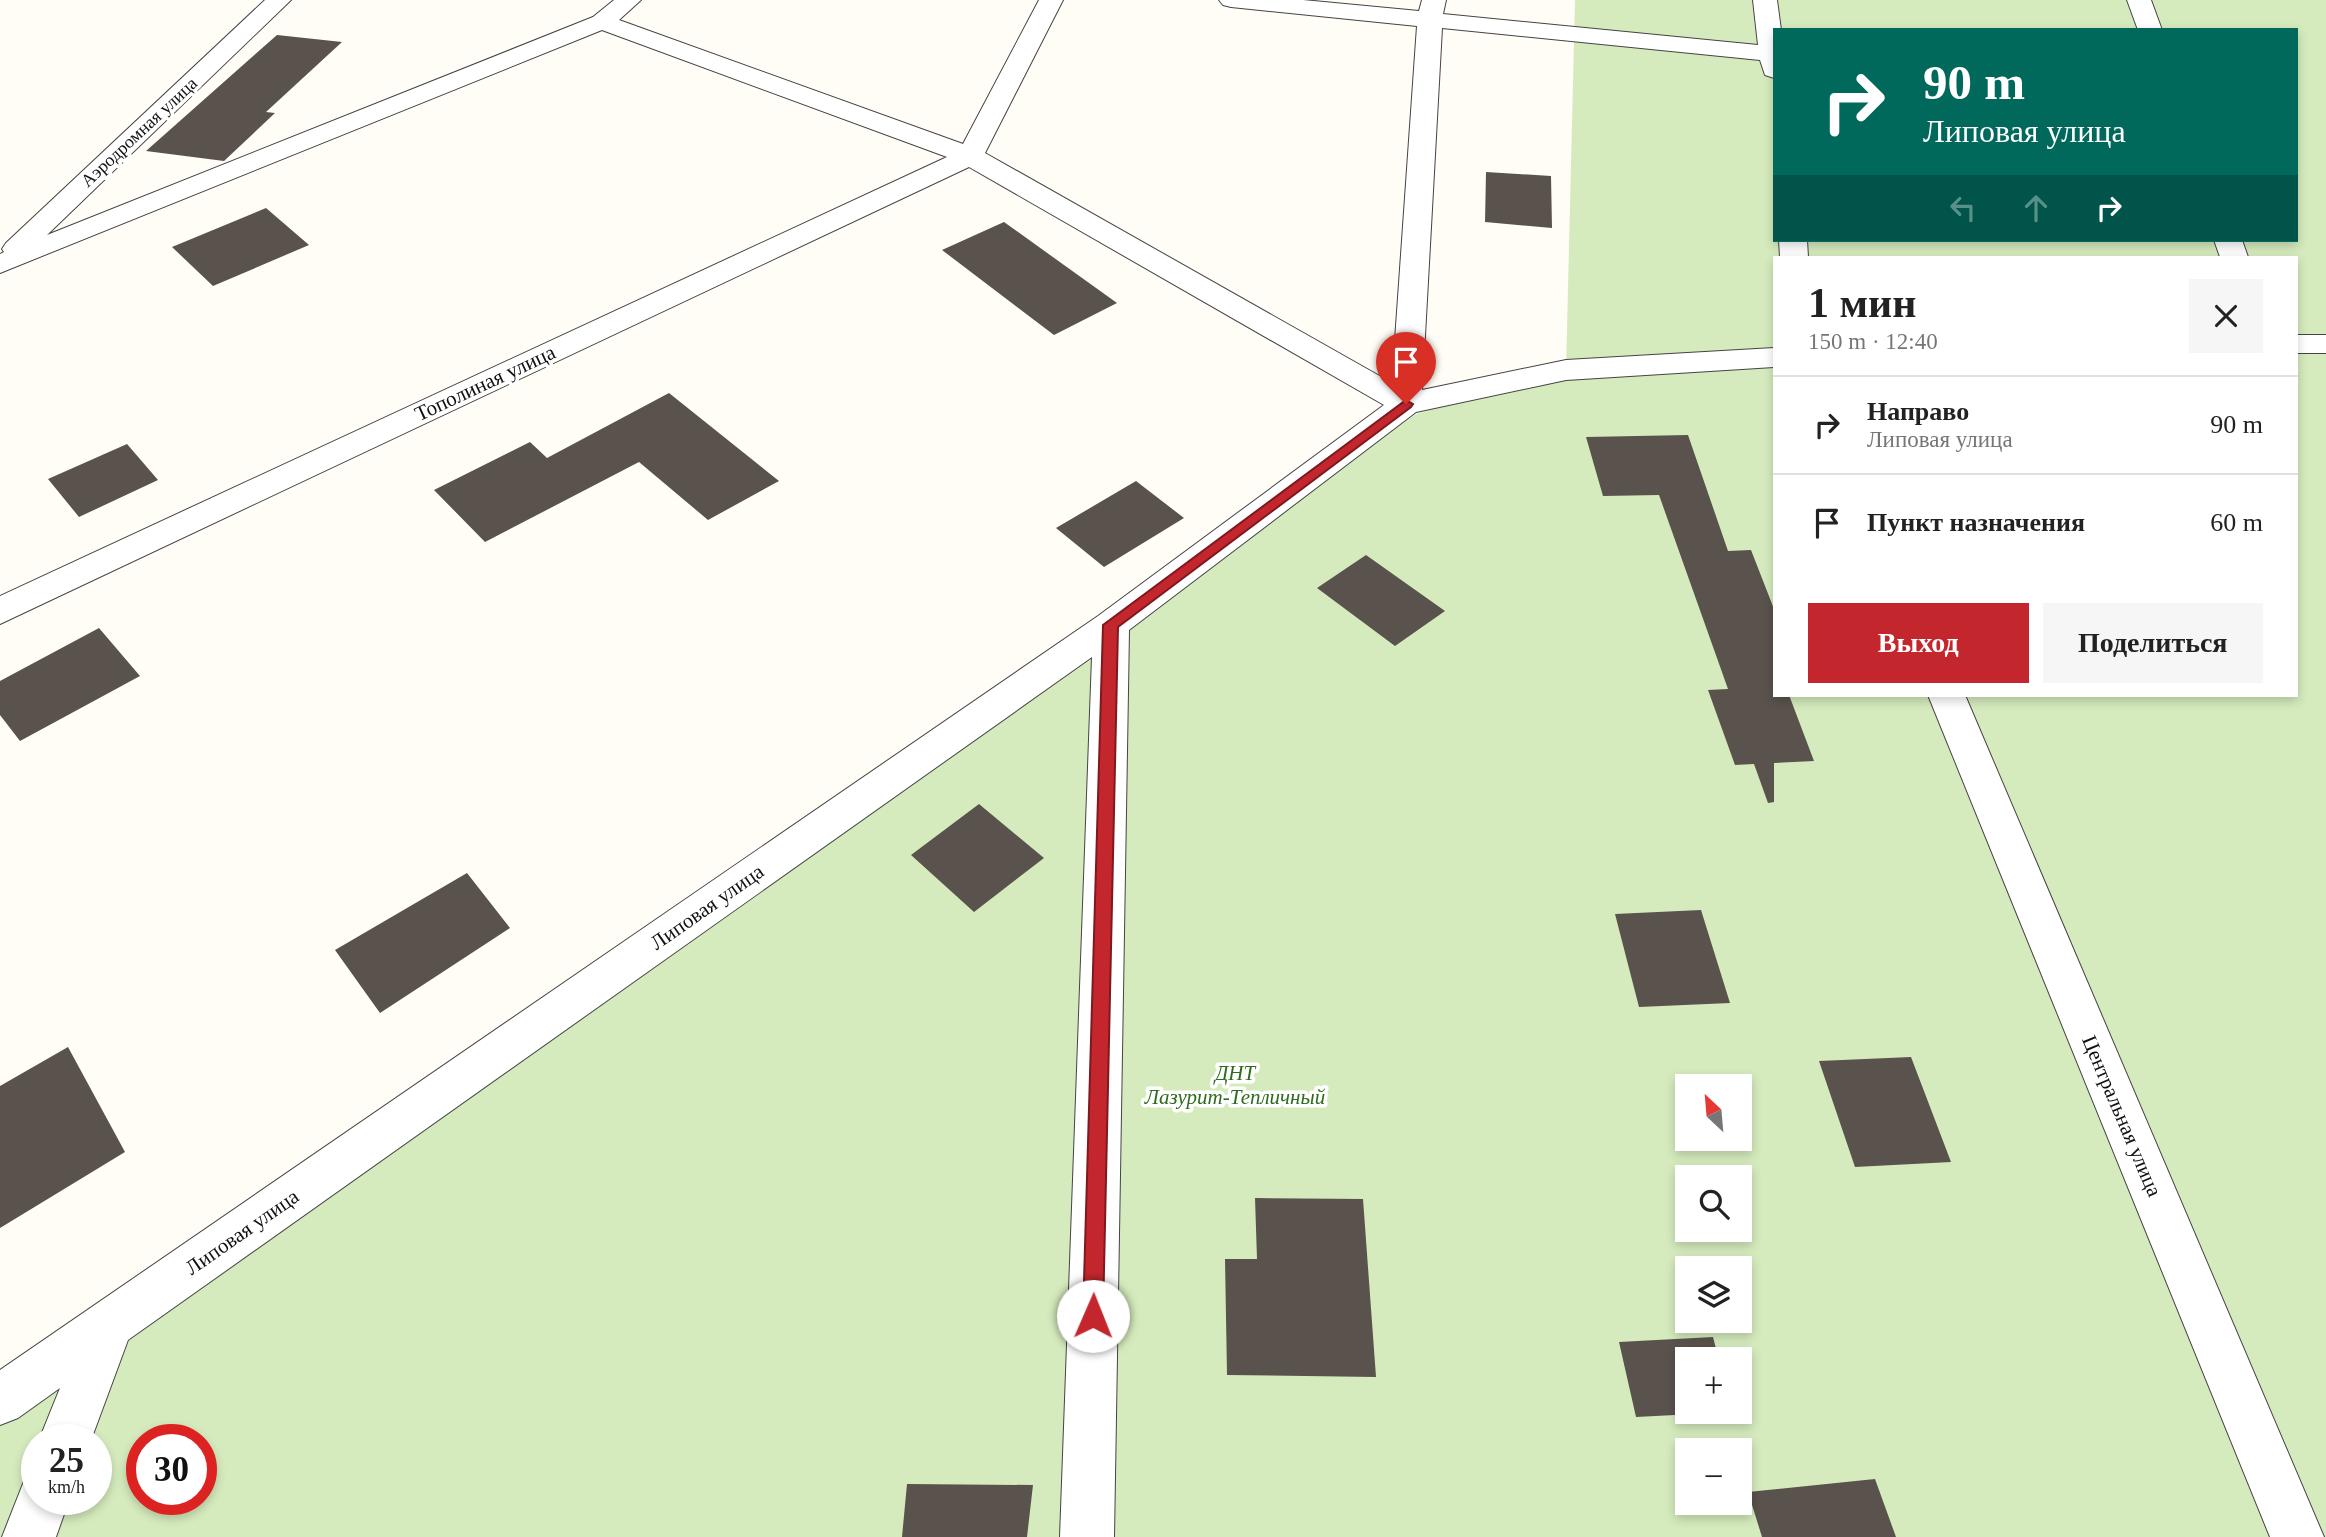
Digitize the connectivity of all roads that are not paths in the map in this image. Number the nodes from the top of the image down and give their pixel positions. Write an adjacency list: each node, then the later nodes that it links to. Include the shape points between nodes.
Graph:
1 (279, 0): 13 (street, Аэродромная улица)
2 (629, 0): 8 (street)
3 (1051, 0): 12 (street)
4 (1231, 0): 7 (street)
5 (1765, 0): 10 (street)
6 (2139, 0): 9 (street)
7 (1432, 9): 11 (street); 17 (street)
8 (602, 22): 12 (street); 13 (street)
9 (2149, 28)
10 (1773, 55)
11 (1773, 62)
12 (970, 156): 17 (street); 18 (street, Тополиная улица)
13 (0, 264)
14 (2298, 344): 15 (street)
15 (2326, 344)
16 (1773, 358): 17 (street, via 1566,370)
17 (1406, 404): 19 (street, Липовая улица)
18 (0, 611)
19 (1111, 625): 21 (street, Липовая улица); 26 (street)
20 (1947, 697): 27 (street, Центральная улица)
21 (109, 1325): 22 (street, Липовая улица); 23 (street)
22 (0, 1400)
23 (71, 1424)
24 (37, 1515): 25 (street)
25 (29, 1537)
26 (1087, 1537)
27 (2297, 1537)

